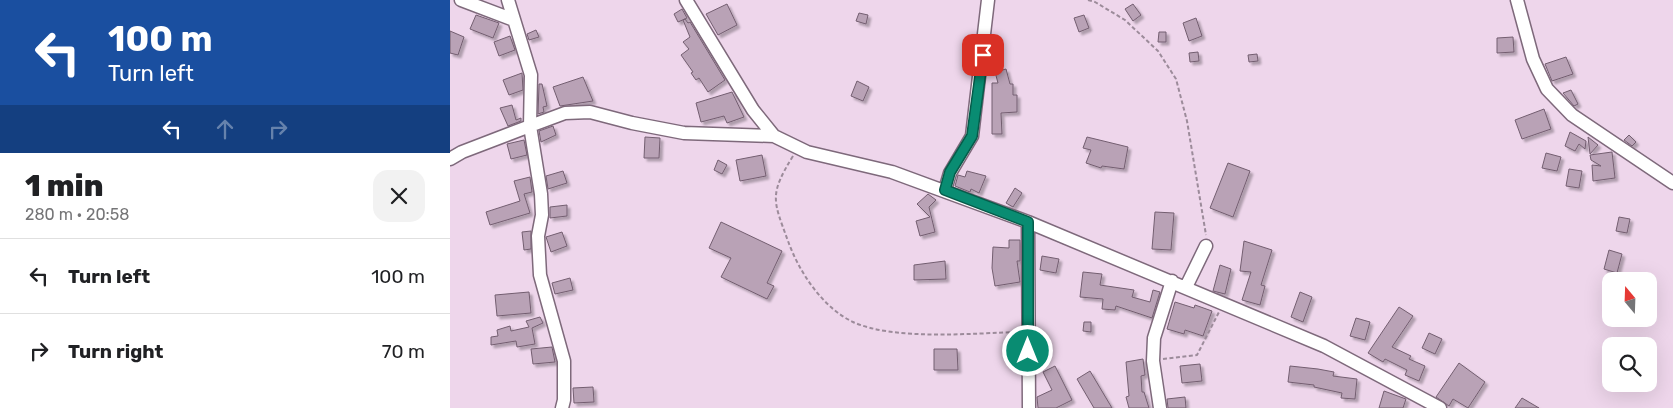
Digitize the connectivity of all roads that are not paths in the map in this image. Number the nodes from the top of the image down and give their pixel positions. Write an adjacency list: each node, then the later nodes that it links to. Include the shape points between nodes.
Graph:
1 (461, 0): 6 (street)
2 (508, 0): 6 (street)
3 (686, 0): 8 (street, via 753,110)
4 (988, 0): 11 (street, via 972,136 950,172)
5 (1517, 0): 10 (street, via 1532,59 1547,90 1572,115)
6 (514, 20): 7 (street, via 530,75)
7 (530, 126): 8 (street, via 565,113 590,112 684,132); 9 (street); 16 (street, via 541,194 540,275 564,361)
8 (774, 136): 11 (street, via 807,152 892,172)
9 (450, 159)
10 (1673, 183)
11 (945, 190): 12 (street)
12 (1028, 222): 14 (street); 17 (street)
13 (1206, 246): 15 (street)
14 (1172, 281): 15 (street); 18 (street, via 1154,338 1153,359)
15 (1186, 287): 19 (street, via 1324,346)
16 (562, 408)
17 (1028, 408)
18 (1160, 408)
19 (1440, 408)

